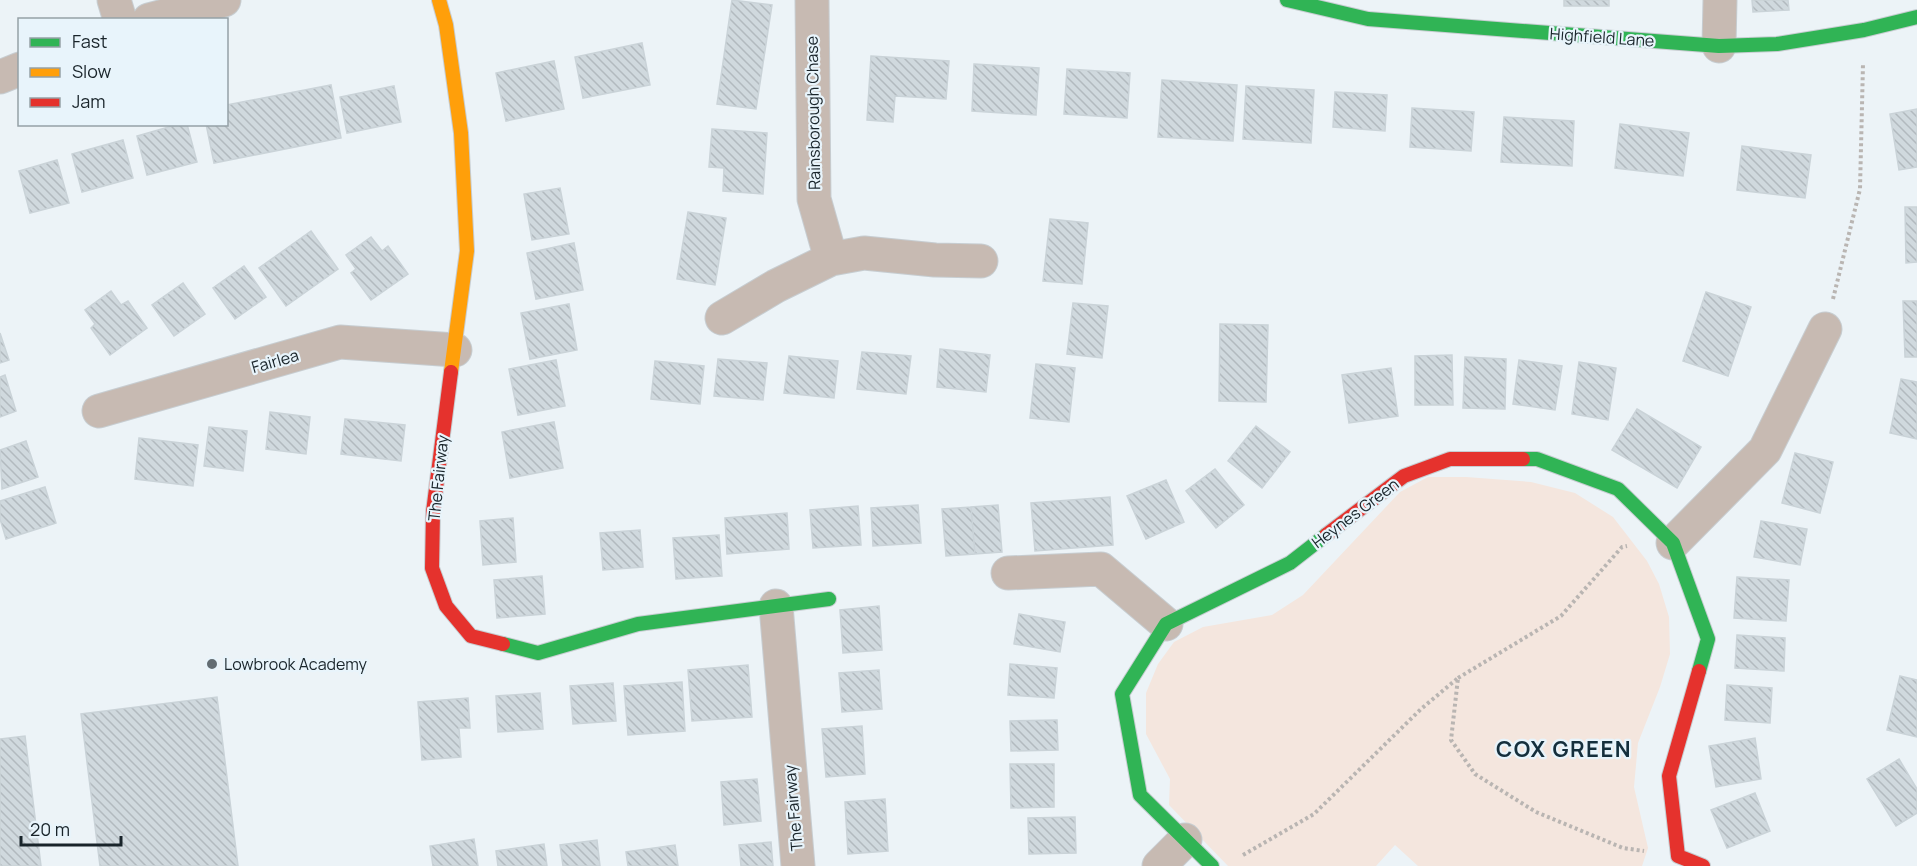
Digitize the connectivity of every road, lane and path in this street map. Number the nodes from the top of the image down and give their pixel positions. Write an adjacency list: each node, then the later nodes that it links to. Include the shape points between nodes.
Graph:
1 (114, 0): 8 (street)
2 (224, 0): 9 (street)
3 (439, 0): 18 (street, The Fairway, via 461,133 467,251)
4 (812, 0): 14 (street, Rainsborough Chase, via 814,199)
5 (1287, 0): 11 (street, Highfield Lane, via 1368,19)
6 (1720, 0): 11 (street)
7 (1917, 17): 10 (street, Highfield Lane)
8 (119, 18)
9 (156, 18)
10 (1864, 30): 11 (street, Highfield Lane, via 1777,44); 17 (path, via 1860,189)
11 (1719, 46)
12 (18, 70): 13 (street)
13 (0, 77)
14 (831, 259): 15 (street, via 864,253); 16 (street)
15 (981, 261)
16 (722, 318)
17 (1825, 329): 20 (street, via 1765,450)
18 (455, 350): 19 (street, Fairlea, via 340,342); 23 (street, The Fairway, via 433,512 432,568 446,606 471,636 538,653 638,624)
19 (99, 411)
20 (1673, 543): 24 (street, Heynes Green, via 1618,489 1537,459 1450,459 1404,476 1290,563); 25 (path, via 1622,547 1561,616); 28 (street, Heynes Green, via 1708,639 1669,776)
21 (1008, 573): 24 (street, via 1101,569)
22 (829, 599): 23 (street, The Fairway)
23 (776, 606): 29 (street, The Fairway)
24 (1166, 624): 26 (street, via 1122,694 1140,795)
25 (1458, 678): 27 (path, via 1314,814); 28 (path, via 1451,740 1474,774 1536,812 1623,848)
26 (1185, 840): 30 (street); 31 (street)
27 (1233, 860)
28 (1685, 863)
29 (798, 866)
30 (1159, 866)
31 (1212, 866)

